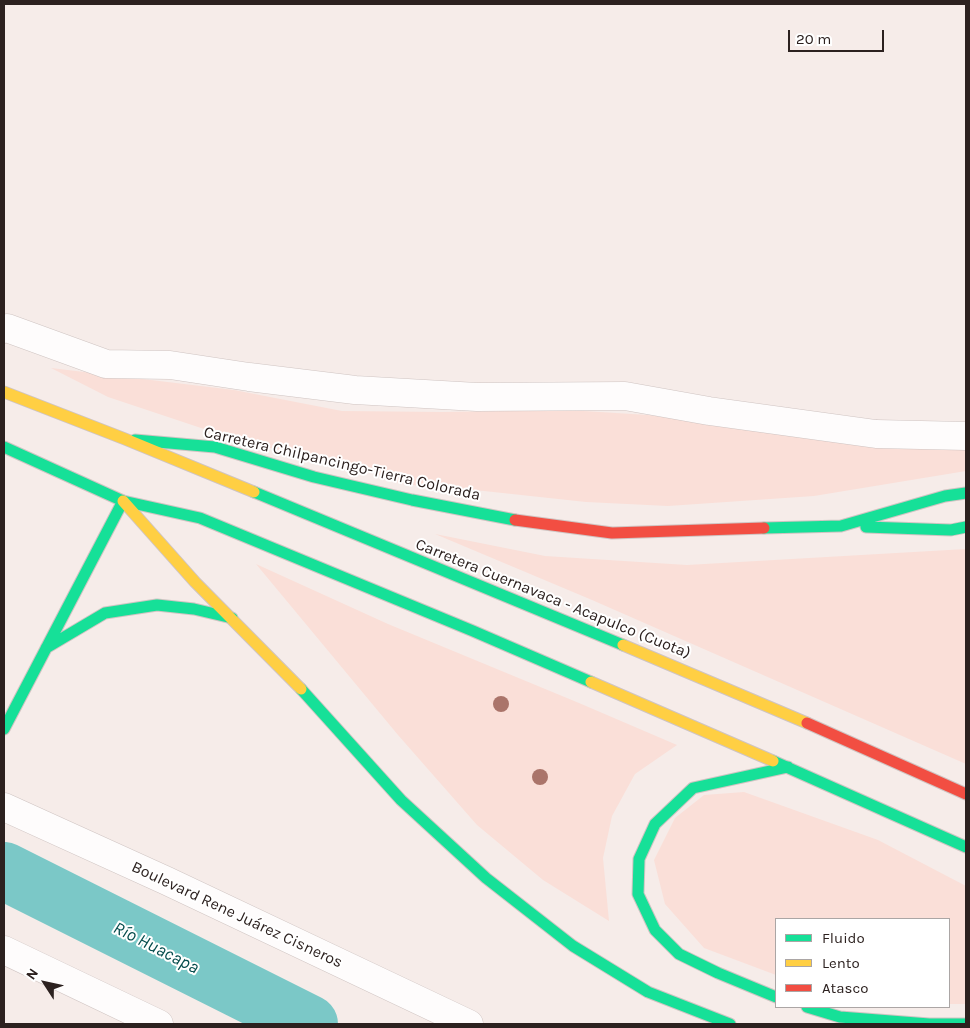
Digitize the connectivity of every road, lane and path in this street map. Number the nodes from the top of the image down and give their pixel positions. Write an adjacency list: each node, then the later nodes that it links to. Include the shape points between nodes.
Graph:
1 (4, 329): 3 (street, via 106,364 170,365 355,390 477,397 625,396 876,434)
2 (4, 392): 4 (main road)
3 (966, 436)
4 (125, 439): 8 (main road, Carretera Chilpancingo-Tierra Colorada, via 215,447 314,477 412,500 502,518 612,533); 14 (main road, Carretera Cuernavaca - Acapulco (Cuota), via 777,709)
5 (4, 447): 7 (main road)
6 (966, 493): 8 (main road, Carretera Chilpancingo-Tierra Colorada)
7 (124, 501): 10 (main road, via 195,582); 11 (main road); 13 (main road, via 200,518)
8 (841, 526): 9 (main road, via 951,530)
9 (966, 527)
10 (232, 618): 11 (main road, via 157,605 105,613); 22 (main road, via 318,706 400,800 486,878 573,946 648,992)
11 (46, 648): 12 (main road)
12 (4, 729)
13 (788, 767): 16 (main road); 18 (main road, via 693,788 655,824 639,860 638,894 655,930 679,954)
14 (966, 794)
15 (4, 806): 21 (street, Boulevard Rene Juárez Cisneros)
16 (966, 847)
17 (4, 950): 20 (street)
18 (775, 997)
19 (810, 1008): 23 (main road, via 840,1017)
20 (159, 1024)
21 (469, 1024)
22 (730, 1024)
23 (966, 1024)

